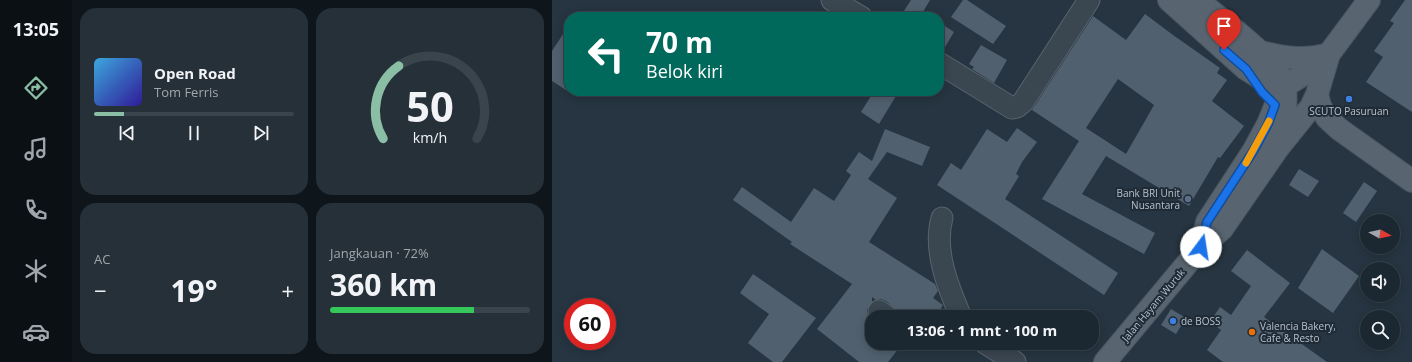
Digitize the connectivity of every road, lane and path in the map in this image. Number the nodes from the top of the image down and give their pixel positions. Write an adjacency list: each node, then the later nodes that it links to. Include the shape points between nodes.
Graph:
1 (832, 0): 6 (street)
2 (1089, 0): 9 (street, via 1017,108 1012,108)
3 (1169, 0): 11 (main road, via 1246,69 1268,82)
4 (1197, 0): 7 (main road)
5 (1369, 0): 8 (main road)
6 (852, 12)
7 (1258, 51): 8 (main road, via 1298,59); 11 (main road, via 1278,74)
8 (1329, 54): 10 (main road); 11 (main road, via 1309,71)
9 (944, 66)
10 (1318, 94): 11 (main road, via 1311,107); 12 (main road, via 1320,106)
11 (1287, 105): 12 (main road); 15 (main road, Jalan Hayam Wuruk, via 1268,124 1207,222); 15 (main road, Jalan Hayam Wuruk, via 1278,148 1222,229)
12 (1327, 118): 13 (main road)
13 (1412, 181)
14 (942, 218): 16 (street, via 939,230 940,249 948,284)
15 (1201, 247): 19 (main road, Jalan Hayam Wuruk)
16 (958, 310)
17 (996, 350): 18 (street)
18 (1015, 362)
19 (1105, 362)

